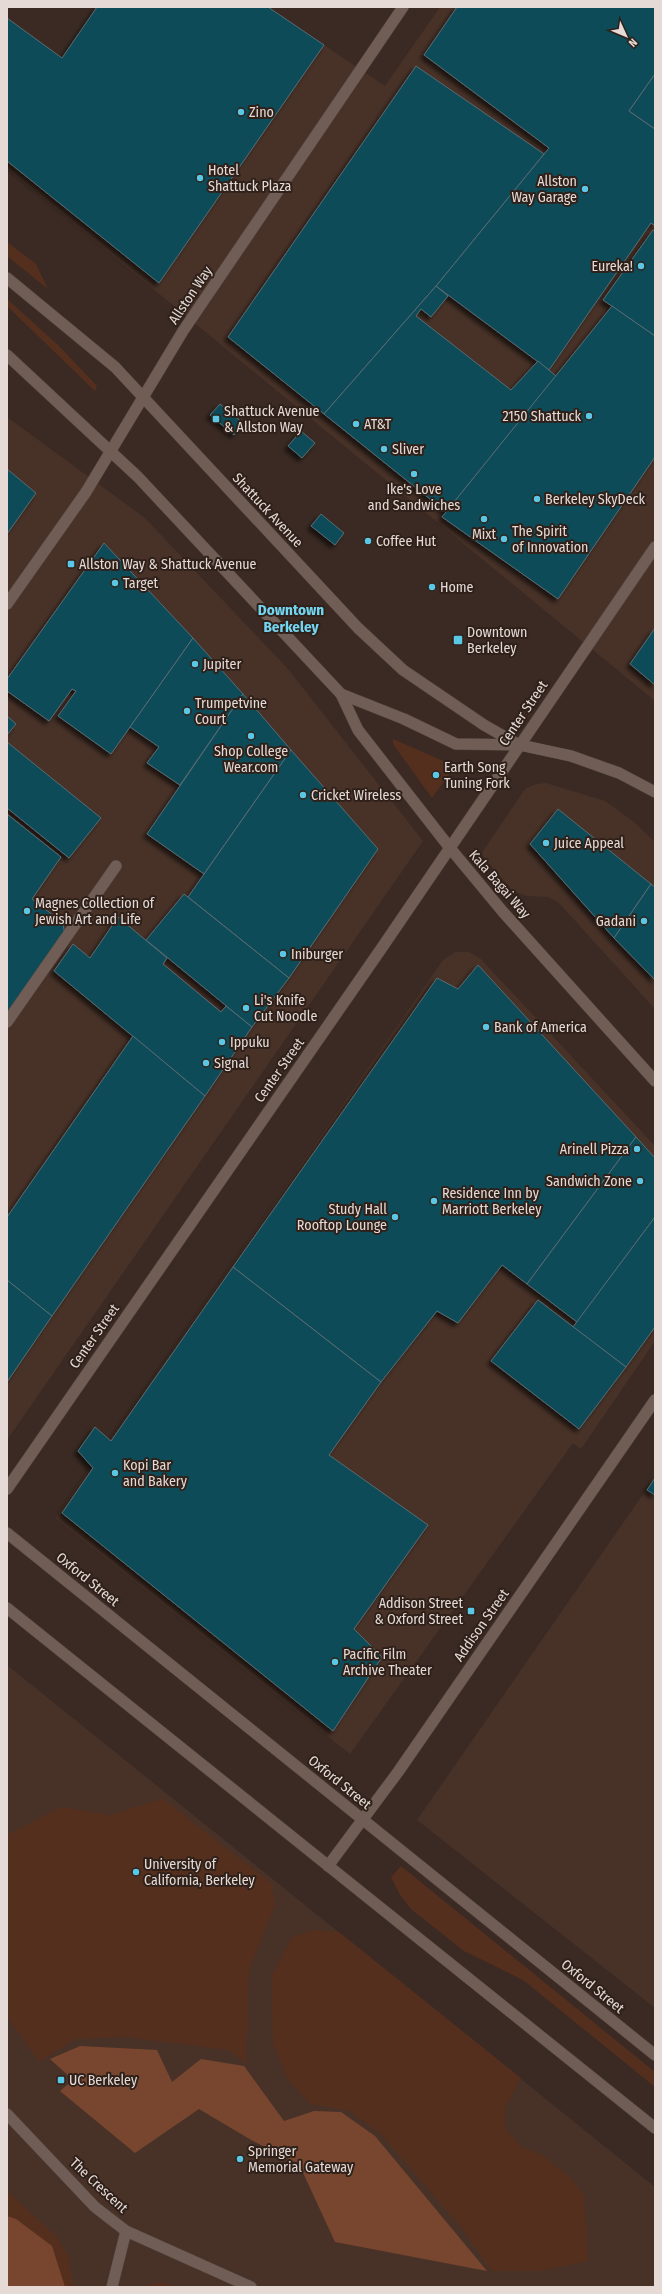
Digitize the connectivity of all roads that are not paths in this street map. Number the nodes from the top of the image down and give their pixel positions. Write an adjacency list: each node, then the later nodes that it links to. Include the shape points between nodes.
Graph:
1 (404, 7): 4 (street, Allston Way, via 183,331)
2 (7, 278): 4 (street, Shattuck Avenue, via 114,367)
3 (7, 355): 5 (street, Shattuck Avenue)
4 (144, 397): 5 (street, Allston Way); 9 (street, Shattuck Avenue, via 348,617 398,664 439,697)
5 (110, 452): 7 (street, Allston Way, via 86,492); 8 (street, Shattuck Avenue, via 138,477)
6 (655, 547): 9 (street, Center Street)
7 (7, 604)
8 (341, 694): 9 (street, Shattuck Avenue, via 404,719 456,744); 11 (street, Kala Bagai Way, via 358,730)
9 (520, 745): 10 (street, Shattuck Avenue, via 571,756 612,770); 11 (street, Center Street)
10 (655, 792)
11 (450, 848): 14 (street, Kala Bagai Way, via 503,912); 16 (street, Center Street)
12 (116, 866): 13 (street)
13 (7, 1022)
14 (655, 1081)
15 (655, 1400): 19 (street, Addison Street)
16 (7, 1489)
17 (7, 1533): 19 (street, Oxford Street)
18 (7, 1608): 20 (street)
19 (363, 1820): 20 (street, Addison Street); 21 (street, Oxford Street)
20 (328, 1866): 23 (street)
21 (655, 2055)
22 (7, 2114): 24 (street, The Crescent, via 95,2206)
23 (655, 2128)
24 (126, 2231): 25 (street); 26 (street, The Crescent)
25 (112, 2287)
26 (250, 2287)

